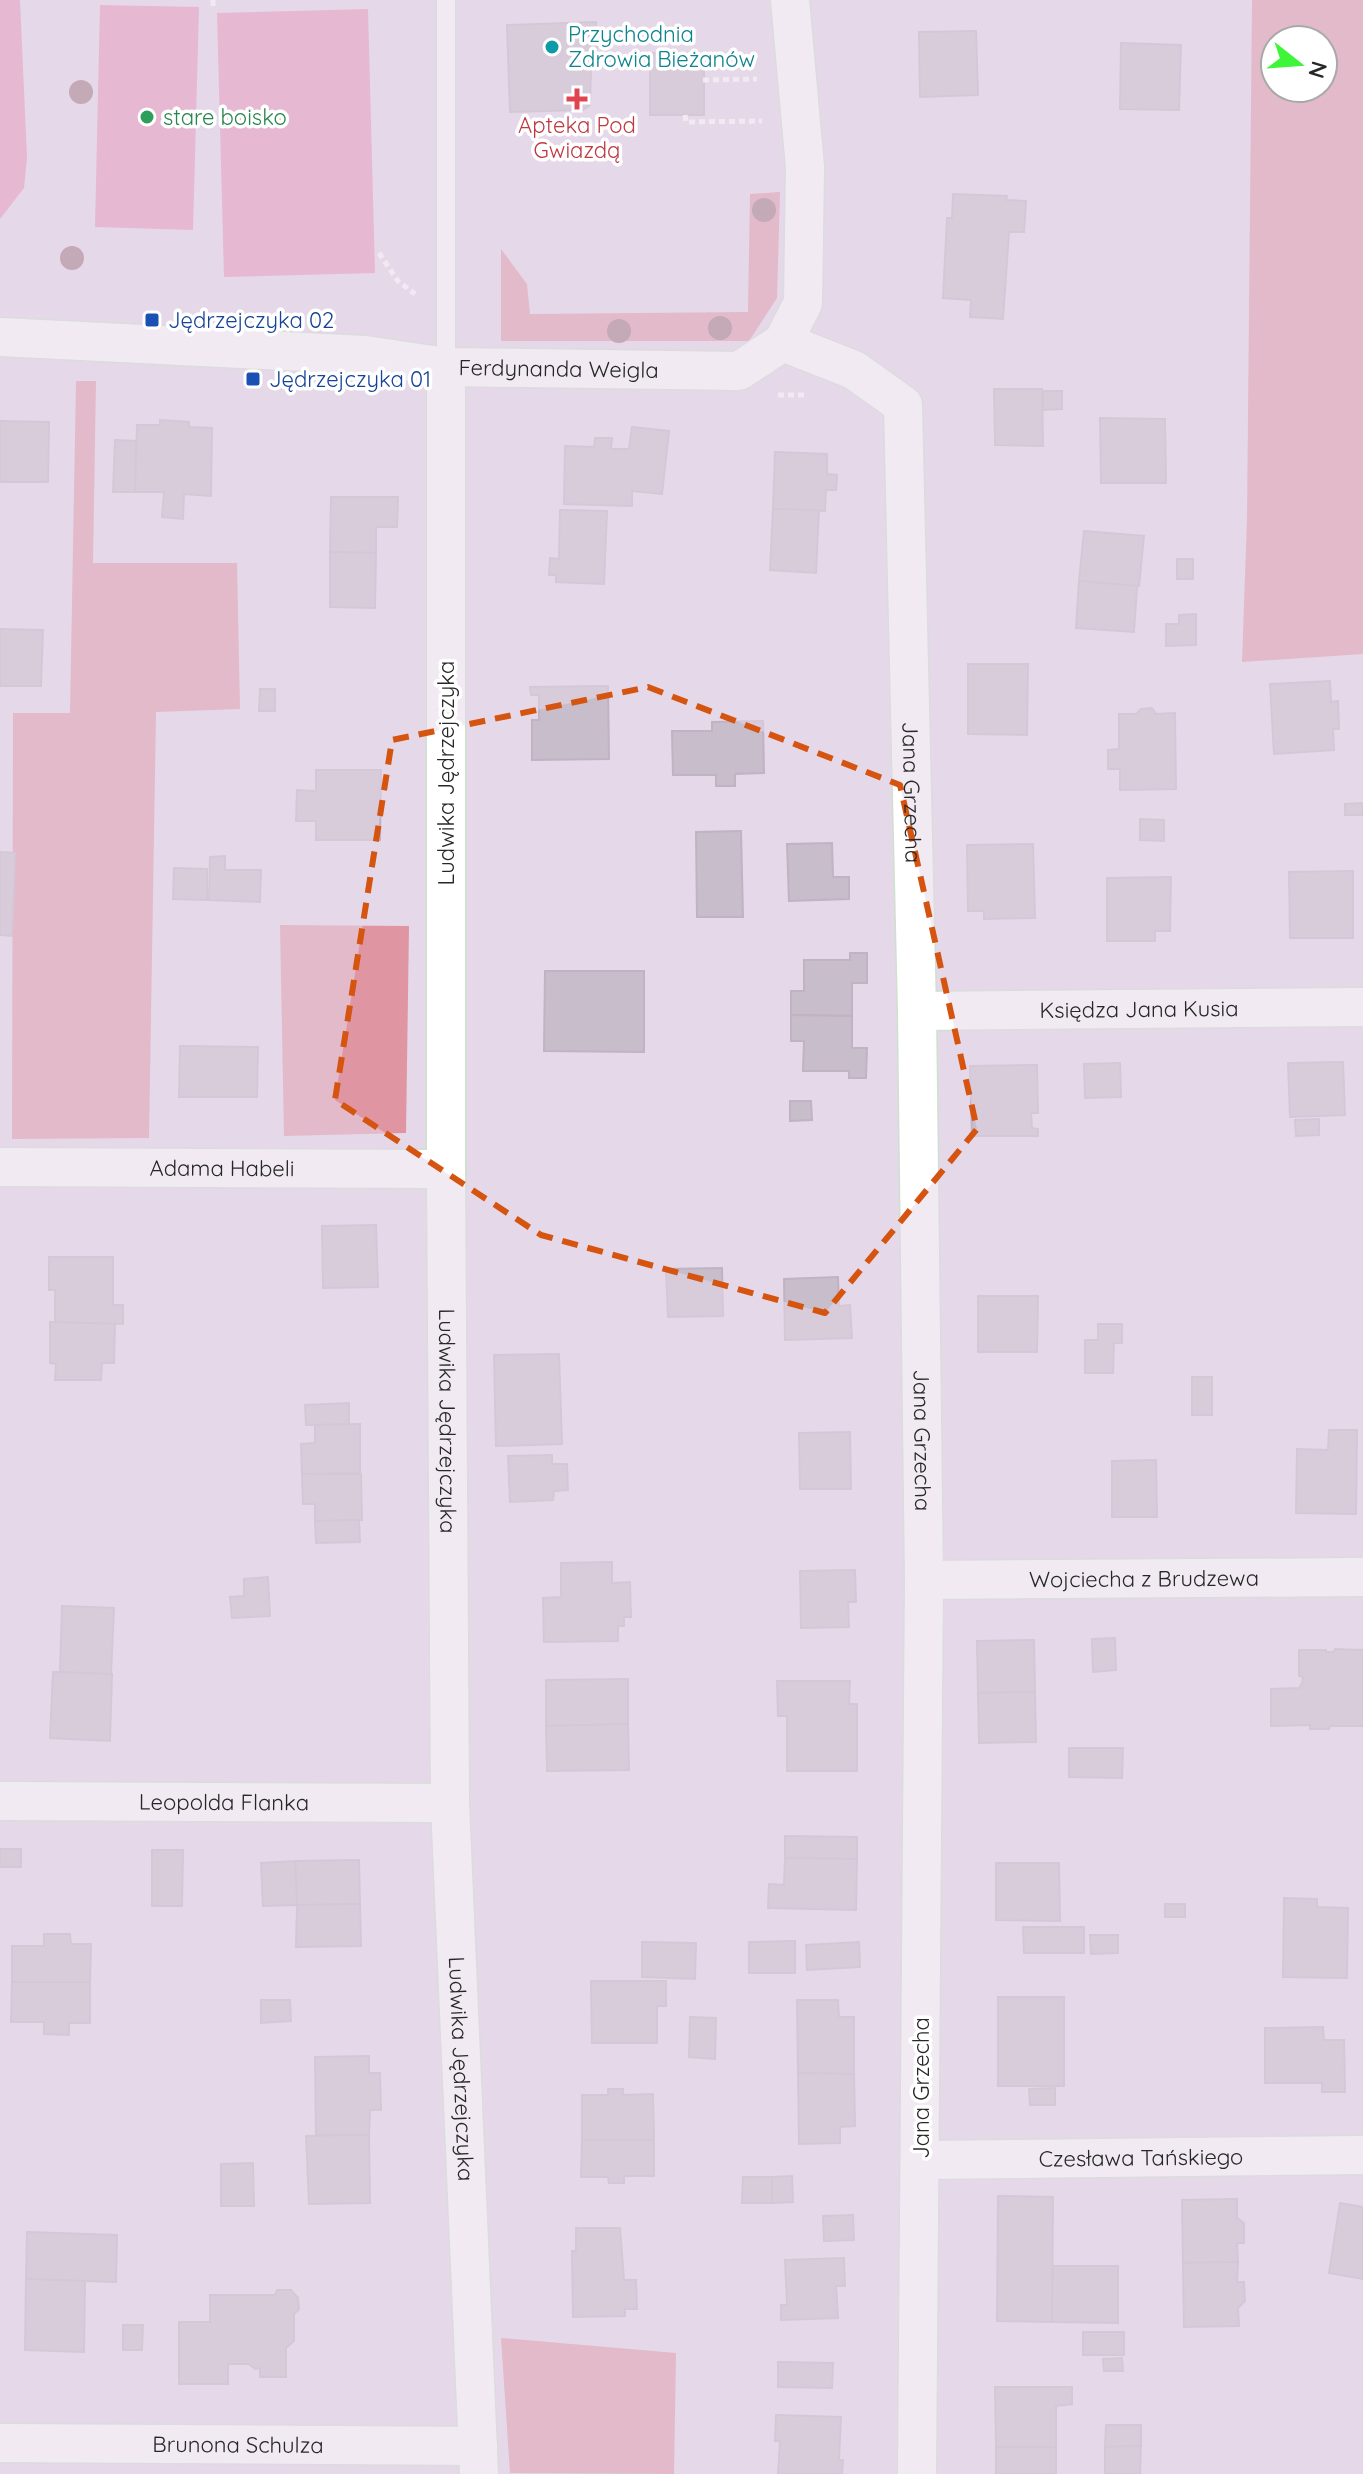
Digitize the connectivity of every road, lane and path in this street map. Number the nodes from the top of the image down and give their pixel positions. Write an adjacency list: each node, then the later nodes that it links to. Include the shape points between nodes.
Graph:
1 (213, 0): 4 (path)
2 (446, 0): 13 (lane)
3 (790, 0): 12 (street, via 805,167 803,303)
4 (213, 8)
5 (764, 79): 6 (path)
6 (703, 80)
7 (685, 115): 8 (path, via 686,122)
8 (767, 121)
9 (379, 253): 10 (path, via 398,281 413,294)
10 (428, 297)
11 (0, 337): 13 (street, Ferdynanda Weigla, via 342,353)
12 (783, 342): 13 (street, Ferdynanda Weigla, via 739,371); 15 (street, Jana Grzecha, via 854,370 903,405)
13 (446, 367): 17 (street, Ludwika Jędrzejczyka)
14 (1363, 1007): 15 (street, Księdza Jana Kusia)
15 (917, 1011): 19 (street, Jana Grzecha)
16 (0, 1167): 17 (street, Adama Habeli)
17 (446, 1169): 21 (street, Ludwika Jędrzejczyka)
18 (1363, 1577): 19 (street, Wojciecha z Brudzewa)
19 (924, 1580): 23 (street, Jana Grzecha)
20 (0, 1801): 21 (street, Leopolda Flanka)
21 (450, 1803): 25 (street, Ludwika Jędrzejczyka)
22 (1363, 2155): 23 (street, Czesława Tańskiego)
23 (921, 2160): 26 (street, Jana Grzecha)
24 (0, 2443): 25 (street, Brunona Schulza)
25 (478, 2460)
26 (917, 2474)

